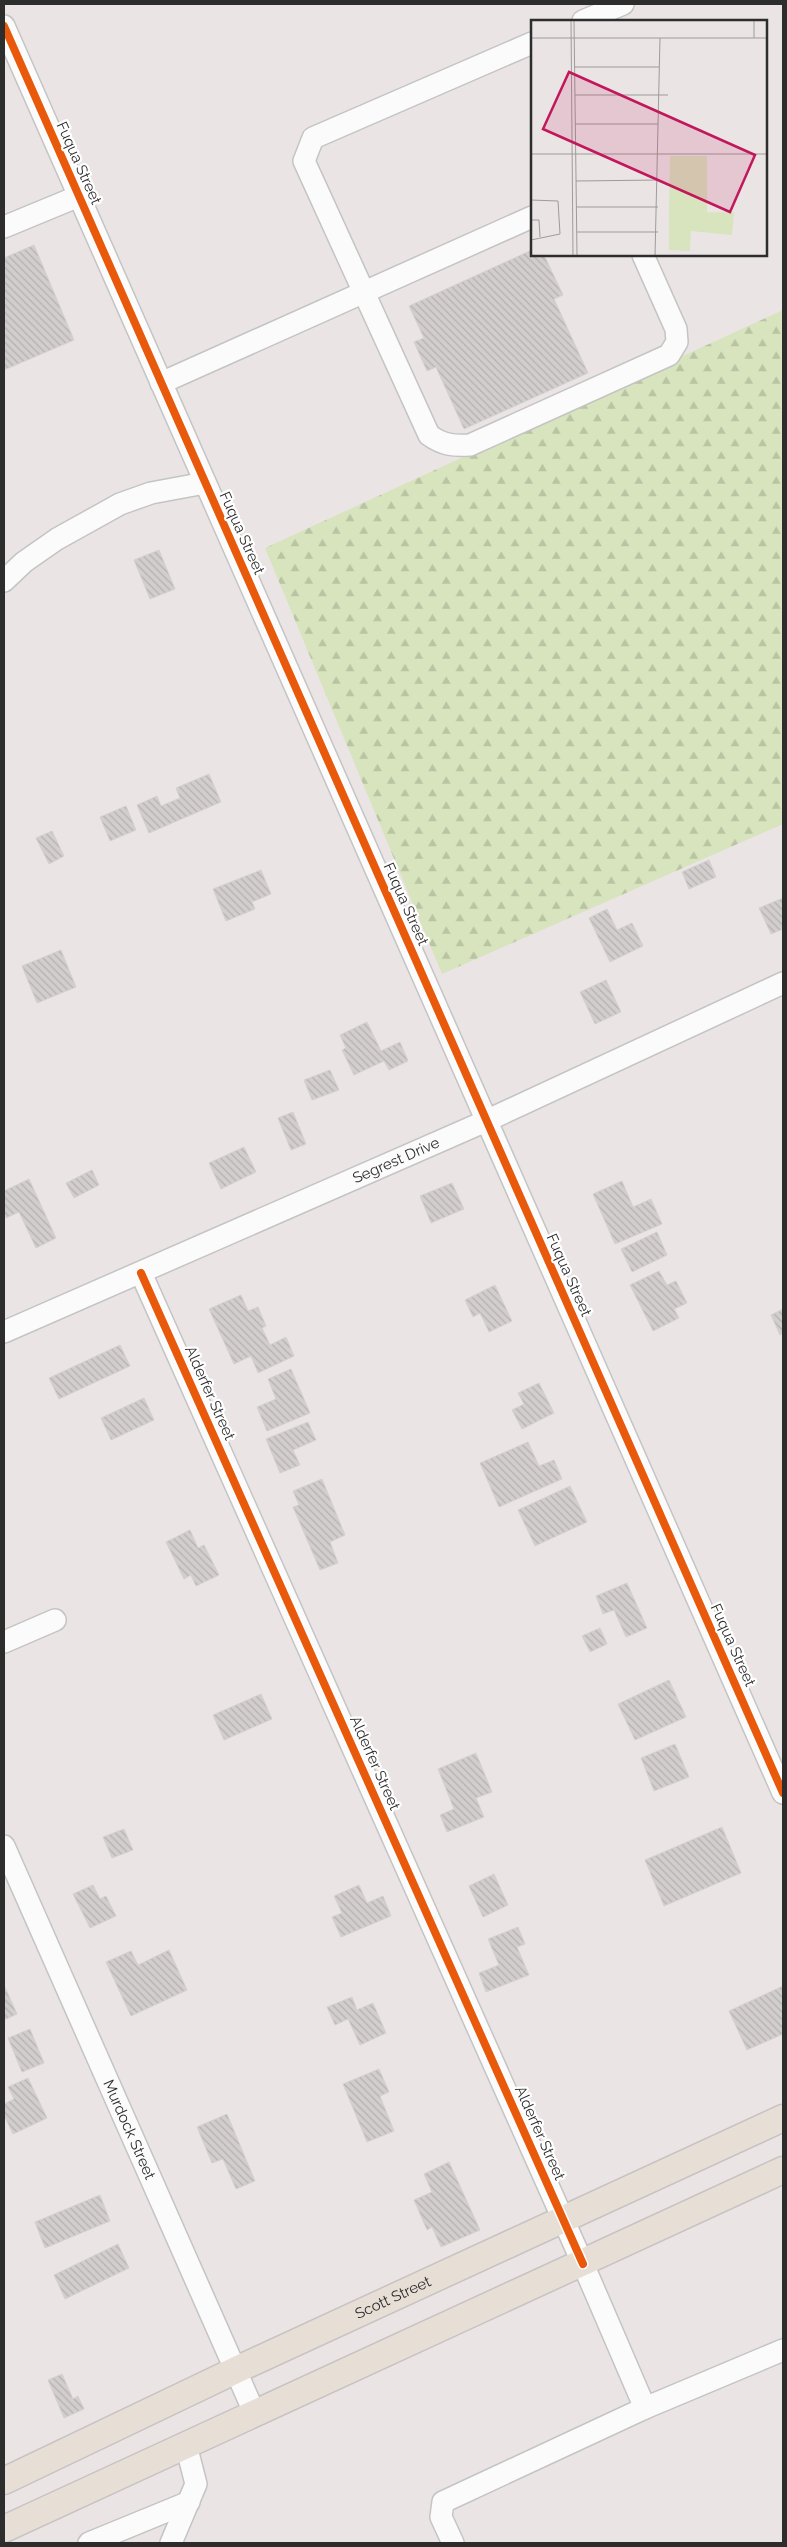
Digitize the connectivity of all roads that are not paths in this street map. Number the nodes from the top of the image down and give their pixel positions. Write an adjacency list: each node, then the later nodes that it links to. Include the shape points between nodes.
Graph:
1 (623, 4): 2 (street)
2 (585, 20)
3 (4, 26): 5 (street, Fuqua Street)
4 (531, 43): 9 (street, via 313,138 304,161)
5 (79, 196): 7 (street); 10 (street, Fuqua Street)
6 (531, 217): 9 (street)
7 (4, 227)
8 (643, 256): 9 (street, via 676,328 677,342 669,354 470,445 440,443 429,435)
9 (364, 292): 10 (street)
10 (161, 383): 11 (street, Fuqua Street)
11 (205, 483): 12 (street, via 151,493 120,504 57,539); 14 (street, Fuqua Street)
12 (4, 581)
13 (783, 982): 14 (street, Segrest Drive)
14 (486, 1121): 15 (street, Segrest Drive); 19 (street, Fuqua Street)
15 (141, 1273): 16 (street, Segrest Drive); 23 (street, Alderfer Street)
16 (4, 1332)
17 (55, 1620): 18 (street)
18 (4, 1642)
19 (783, 1793)
20 (4, 1846): 26 (street, Murdock Street)
21 (783, 2118): 23 (main road, Scott Street)
22 (783, 2170): 24 (main road)
23 (563, 2219): 24 (street, Alderfer Street); 26 (main road, Scott Street)
24 (583, 2264): 27 (street, Alderfer Street); 28 (main road)
25 (783, 2350): 27 (street)
26 (236, 2370): 28 (street, Murdock Street); 30 (main road, Scott Street)
27 (645, 2408): 35 (street, via 443,2502 441,2517)
28 (254, 2412): 29 (main road)
29 (186, 2445): 31 (street, via 196,2484); 32 (main road)
30 (4, 2481)
31 (189, 2502): 33 (street); 34 (street)
32 (4, 2529)
33 (89, 2543)
34 (171, 2543)
35 (453, 2543)

